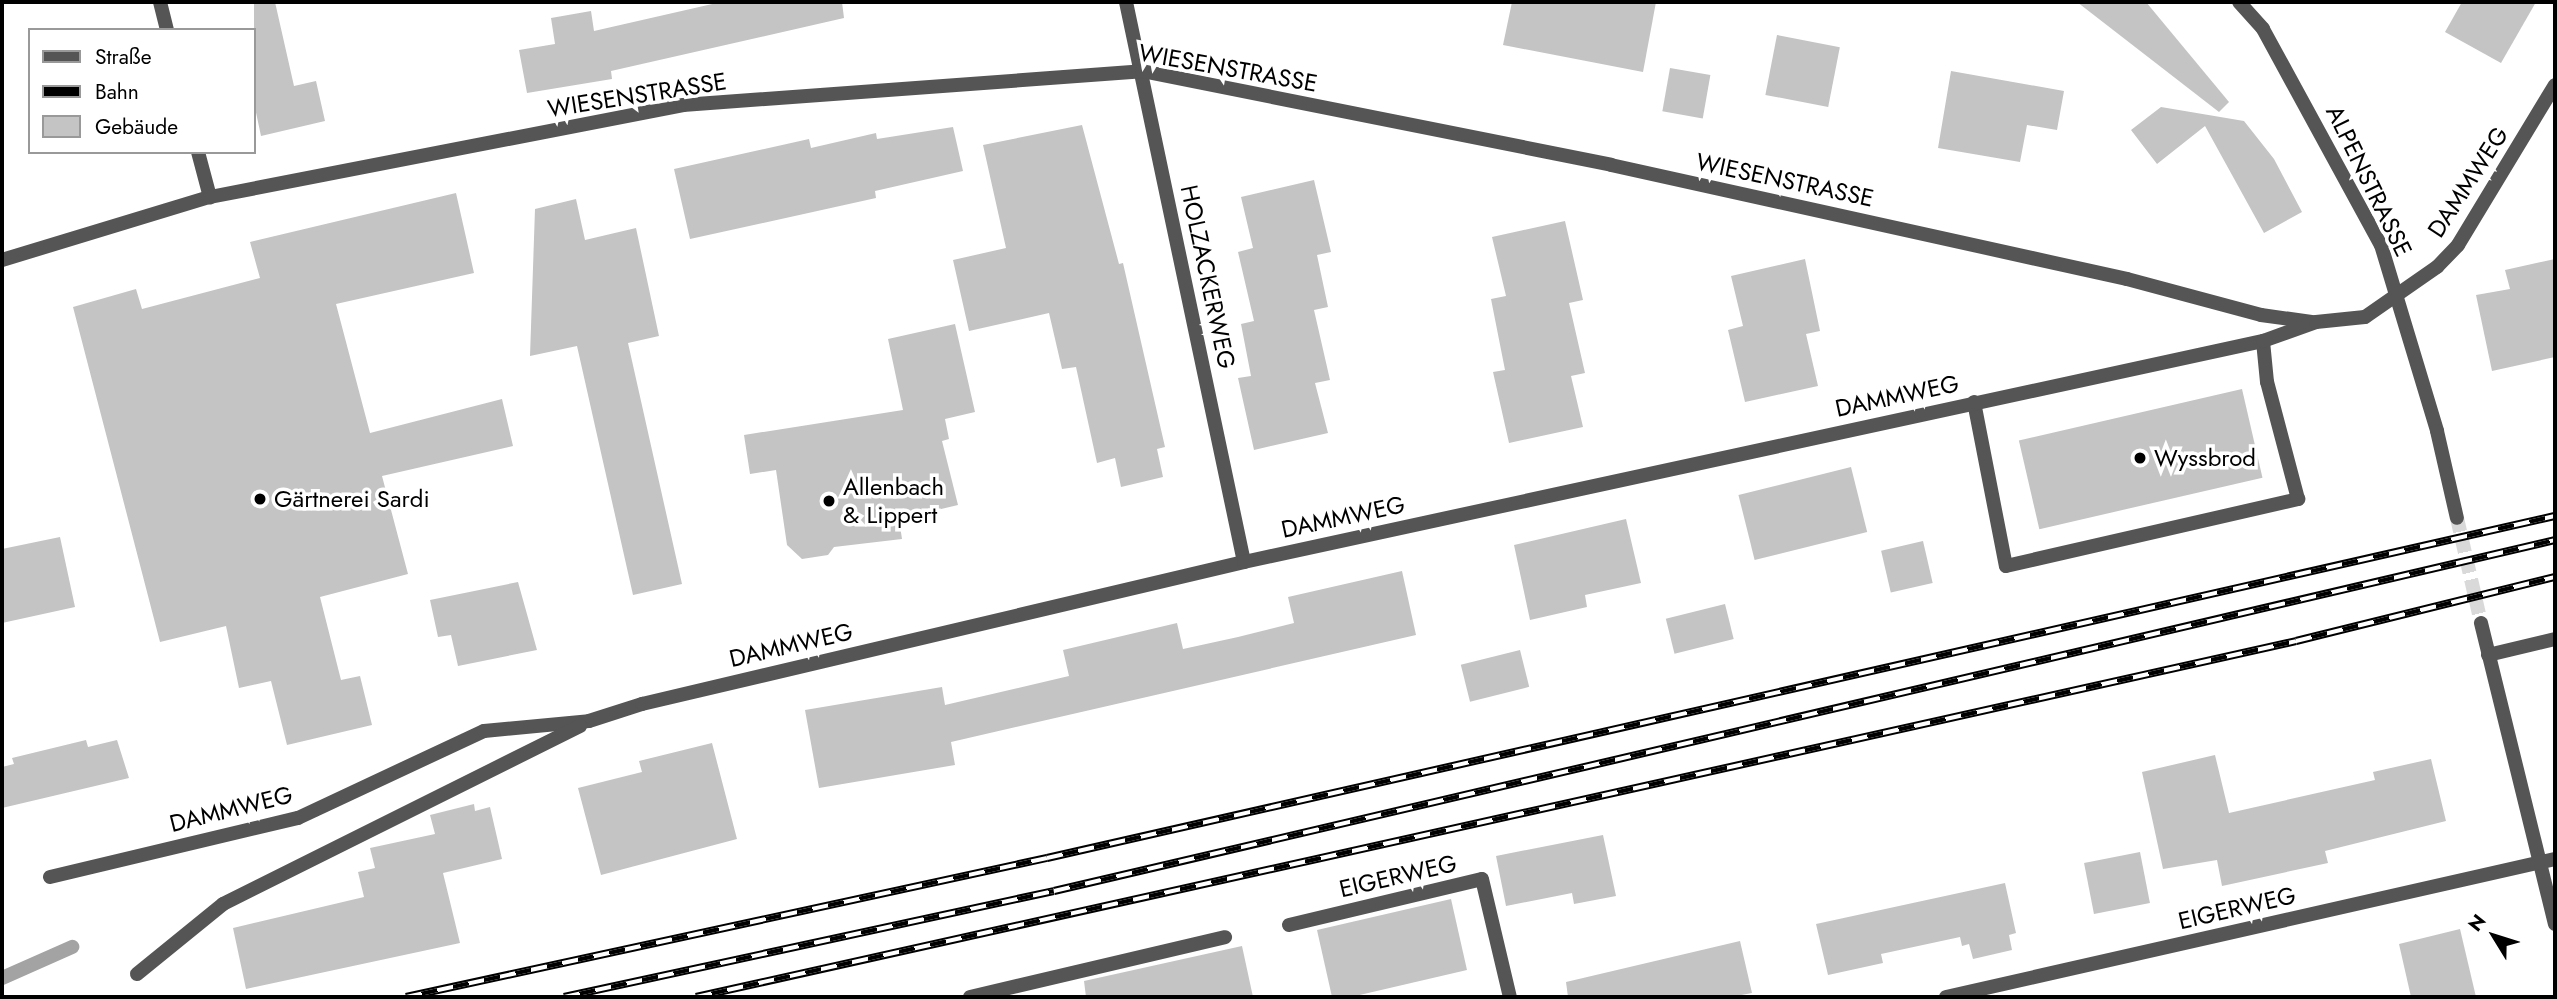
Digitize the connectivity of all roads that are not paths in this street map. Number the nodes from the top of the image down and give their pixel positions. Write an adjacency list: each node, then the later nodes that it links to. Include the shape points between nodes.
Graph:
1 (160, 2): 4 (street)
2 (1126, 2): 5 (street, HOLZACKERWEG)
3 (2239, 2): 10 (street, ALPENSTRASSE, via 2263,29 2333,153 2381,245)
4 (166, 28)
5 (1142, 72): 8 (street, WIESENSTRASSE, via 683,105); 11 (street, WIESENSTRASSE, via 1611,165 2127,279 2261,315); 15 (street, HOLZACKERWEG)
6 (2555, 85): 10 (street, DAMMWEG, via 2458,245)
7 (199, 154): 8 (street)
8 (210, 197): 9 (street, WIESENSTRASSE)
9 (2, 260)
10 (2397, 298): 11 (street, DAMMWEG, via 2365,317); 14 (street, ALPENSTRASSE, via 2437,431)
11 (2316, 322): 12 (street, DAMMWEG)
12 (2263, 341): 13 (street, DAMMWEG); 13 (street, via 2267,383 2298,499 2006,566)
13 (1974, 402): 15 (street, DAMMWEG)
14 (2456, 518)
15 (1244, 562): 19 (street, DAMMWEG, via 642,704)
16 (2481, 623): 18 (street)
17 (2555, 639): 18 (street)
18 (2488, 655): 21 (street)
19 (589, 721): 22 (street, DAMMWEG, via 484,731 298,818); 26 (street, via 223,904)
20 (2555, 859): 21 (street, EIGERWEG)
21 (2537, 862): 23 (street); 29 (street, EIGERWEG)
22 (50, 877)
23 (2555, 924)
24 (1289, 925): 28 (street, EIGERWEG, via 1482,879)
25 (1225, 937): 27 (street)
26 (137, 974)
27 (970, 997)
28 (1510, 997)
29 (1946, 997)

